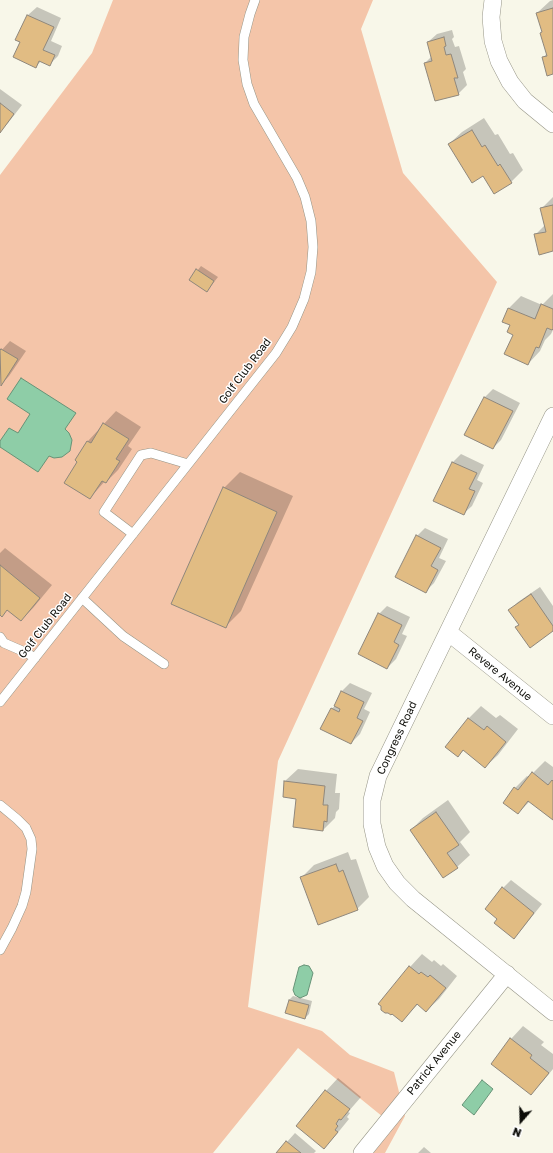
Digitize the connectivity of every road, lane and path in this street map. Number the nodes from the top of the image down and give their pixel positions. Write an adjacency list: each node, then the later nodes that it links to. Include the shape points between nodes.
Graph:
1 (255, 0): 5 (lane, Golf Club Road, via 244,37 243,60 247,84 254,104 305,196 312,227 311,272 304,300 292,327 276,353)
2 (493, 0): 3 (street, via 493,41 499,61 510,82 525,101)
3 (553, 124)
4 (552, 421): 8 (street, Congress Road)
5 (188, 464): 6 (lane, Golf Club Road); 6 (lane, via 151,453 141,455 104,512)
6 (133, 534): 7 (lane, Golf Club Road)
7 (82, 598): 10 (lane, Golf Club Road); 11 (lane, via 123,636)
8 (448, 632): 13 (street, Revere Avenue); 16 (street, Congress Road, via 378,776 372,800 372,824 385,866 397,883 413,899)
9 (0, 637): 10 (lane, via 4,643)
10 (35, 658): 12 (lane, Golf Club Road)
11 (164, 664)
12 (0, 702)
13 (553, 716)
14 (0, 805): 15 (lane, via 26,828 32,849 22,906)
15 (0, 950)
16 (507, 974): 17 (street, Congress Road); 18 (street, Patrick Avenue)
17 (553, 1012)
18 (362, 1153)

